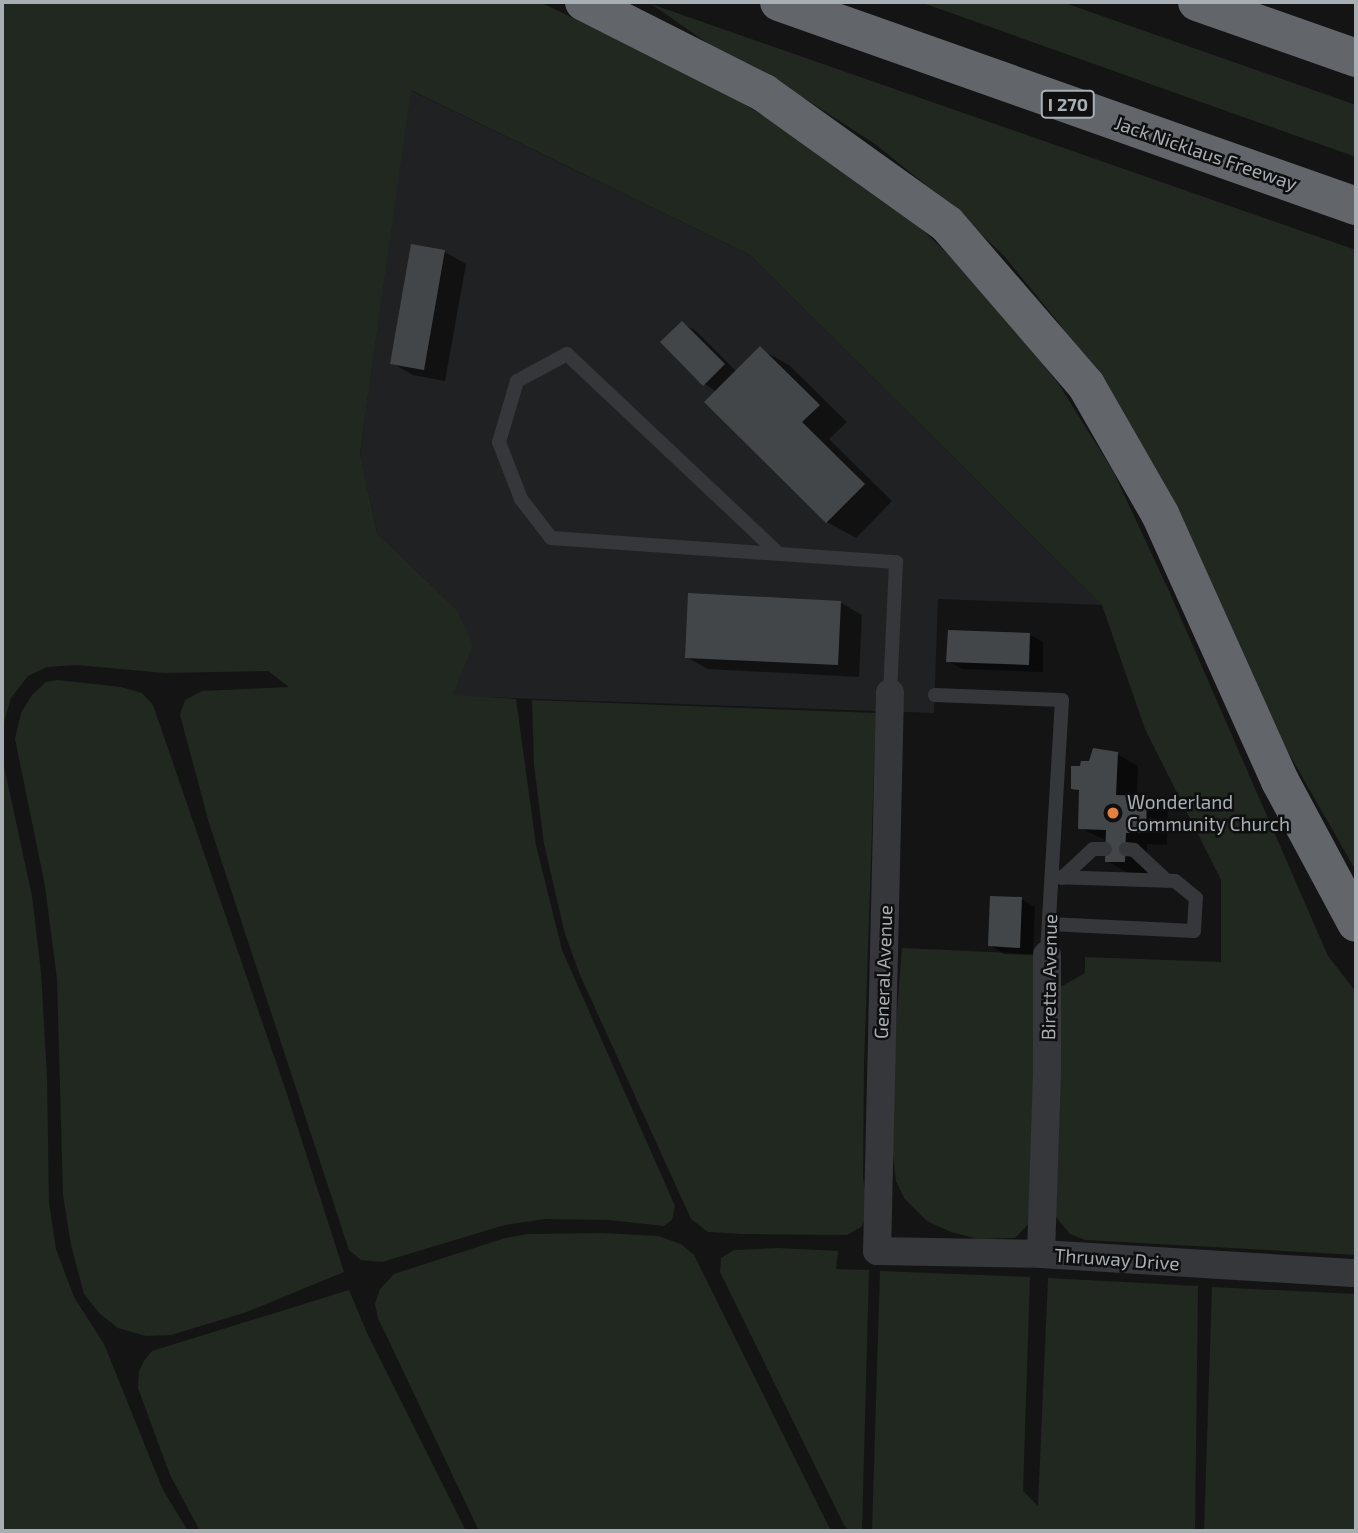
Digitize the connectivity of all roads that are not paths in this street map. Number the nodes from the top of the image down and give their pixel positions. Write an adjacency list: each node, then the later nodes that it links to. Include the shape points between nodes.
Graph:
1 (584, 2): 13 (highway, via 764,93 947,224 1086,385 1160,514 1280,781)
2 (779, 2): 5 (highway, Jack Nicklaus Freeway / I 270)
3 (1197, 2): 4 (highway)
4 (1356, 58)
5 (1356, 206)
6 (779, 554): 6 (lane, via 551,538 520,499 499,442 517,381 567,354); 7 (lane, via 896,562)
7 (890, 693): 16 (street, General Avenue)
8 (936, 695): 11 (lane, Biretta Avenue, via 1062,700)
9 (1105, 849): 11 (lane, via 1093,849)
10 (1126, 849): 12 (lane, via 1134,850)
11 (1057, 877): 12 (lane); 14 (lane, Biretta Avenue)
12 (1167, 881): 14 (lane, via 1175,881 1196,898 1194,931)
13 (1356, 923)
14 (1049, 924): 15 (lane, Biretta Avenue)
15 (1047, 955): 17 (street, Biretta Avenue)
16 (877, 1251): 17 (street, Thruway Drive)
17 (1041, 1254): 18 (street, Thruway Drive)
18 (1356, 1273)

